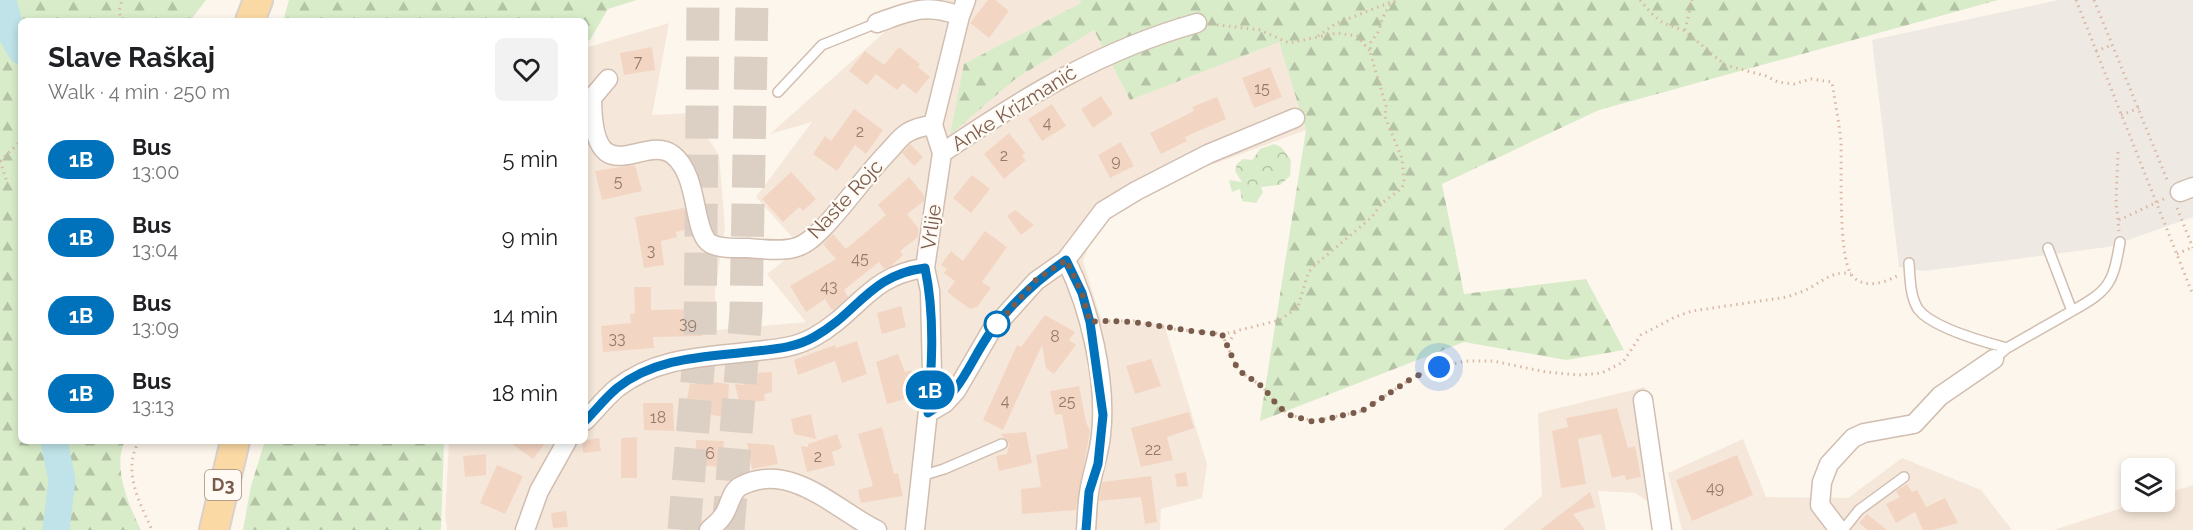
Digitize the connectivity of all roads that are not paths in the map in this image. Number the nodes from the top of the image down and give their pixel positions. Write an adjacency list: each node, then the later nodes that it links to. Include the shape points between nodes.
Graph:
1 (258, 0): 3 (main road)
2 (963, 8): 4 (street, via 917,9); 9 (street)
3 (251, 18)
4 (877, 23): 7 (lane, via 822,45)
5 (1197, 23): 10 (street, Anke Krizmanić, via 1085,64 1023,99)
6 (608, 80): 9 (street, Naste Rojc, via 592,98 596,136 615,156 663,149 672,154 682,163 694,189 703,235 710,243 723,247 799,246 833,217 905,133)
7 (778, 92)
8 (1295, 118): 13 (street, via 1208,154 1111,206 1090,225)
9 (933, 125): 10 (street, Vrlije)
10 (942, 153): 15 (street, Vrlije)
11 (2120, 242): 16 (lane, via 2114,275 2099,295)
12 (2048, 248): 16 (lane)
13 (1066, 260): 19 (street, via 1036,280 992,331 956,391); 31 (street, via 1082,293 1090,322 1103,415)
14 (1910, 267): 17 (lane, via 1914,297 1923,314)
15 (925, 268): 19 (street, Vrlije, via 932,374); 20 (street, via 904,270 879,283 816,336 791,347 676,360 639,374 616,389)
16 (2072, 311): 17 (lane)
17 (2000, 353): 33 (street, via 1940,396 1914,424 1864,433 1843,446 1829,464 1820,505)
18 (1643, 400): 32 (street)
19 (928, 413): 24 (street, Vrlije)
20 (588, 419)
21 (234, 444): 26 (main road, D3)
22 (565, 444): 27 (street, via 538,491)
23 (1002, 444): 24 (lane)
24 (921, 476): 30 (street, Vrlije)
25 (1904, 477): 33 (lane, via 1859,510)
26 (214, 530)
27 (525, 530)
28 (709, 530): 29 (street, via 723,516 734,492 741,486 765,480 795,482)
29 (878, 530)
30 (915, 530)
31 (1086, 530)
32 (1662, 530)
33 (1841, 530)

